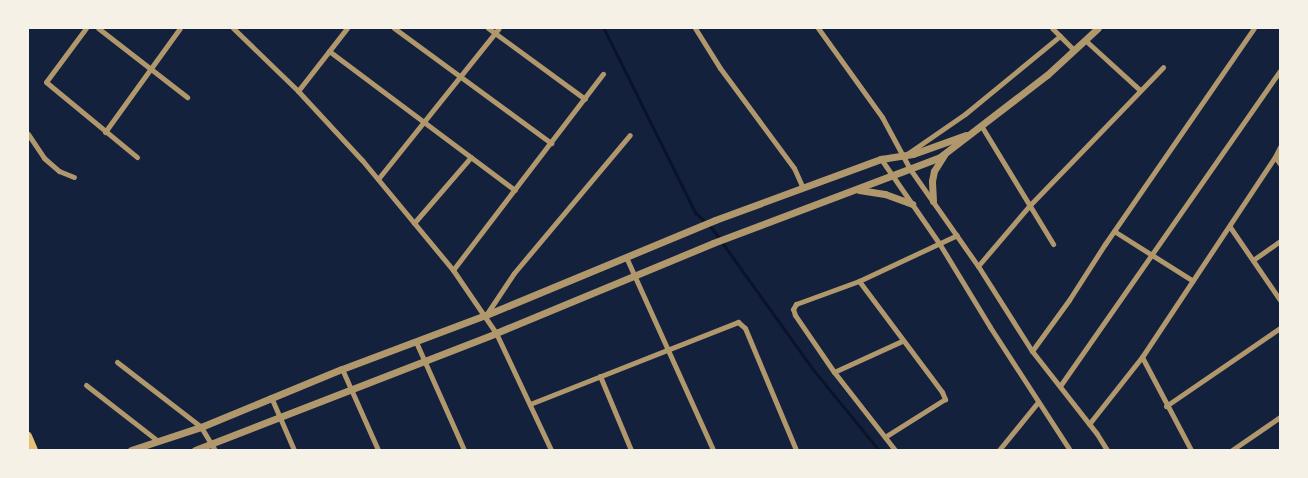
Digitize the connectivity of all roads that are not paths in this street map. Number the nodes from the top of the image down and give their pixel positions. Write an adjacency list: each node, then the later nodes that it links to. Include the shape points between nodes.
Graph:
1 (86, 28): 30 (street, via 46,80)
2 (98, 28): 20 (street)
3 (180, 28): 20 (street)
4 (233, 28): 25 (street)
5 (347, 28): 18 (street)
6 (394, 28): 23 (street)
7 (488, 28): 14 (street)
8 (499, 28): 14 (street)
9 (695, 28): 48 (street, via 720,68 794,168)
10 (818, 28): 38 (street, via 876,108)
11 (1052, 28): 15 (street)
12 (1098, 28): 16 (street)
13 (1254, 28): 56 (street)
14 (495, 33): 23 (street); 27 (street)
15 (1060, 36): 17 (street); 38 (street, via 964,114)
16 (1085, 40): 17 (street); 24 (street)
17 (1074, 50): 29 (street)
18 (329, 51): 25 (street); 28 (street)
19 (1162, 67): 24 (street)
20 (150, 69): 26 (street); 30 (street)
21 (1280, 71): 61 (street)
22 (604, 74): 27 (street)
23 (460, 76): 28 (street); 34 (street)
24 (1140, 90): 53 (street)
25 (298, 91): 47 (street)
26 (187, 97)
27 (585, 98): 34 (street)
28 (424, 120): 40 (street); 47 (street)
29 (982, 126): 31 (street); 53 (street)
30 (105, 132): 39 (street)
31 (974, 133): 37 (street); 38 (street)
32 (28, 134): 46 (street, via 44,158 59,171)
33 (630, 135): 70 (street, via 514,273)
34 (551, 143): 49 (street)
35 (1280, 147): 41 (street)
36 (1280, 153): 41 (street)
37 (945, 154): 44 (street); 51 (street, via 933,176)
38 (905, 156): 42 (street); 44 (street)
39 (137, 157)
40 (471, 157): 49 (street); 54 (street)
41 (1275, 157): 43 (street); 55 (street)
42 (881, 160): 45 (street); 48 (street)
43 (1280, 164)
44 (910, 169): 45 (street); 51 (street)
45 (893, 176): 50 (street); 52 (street)
46 (74, 177)
47 (378, 179): 54 (street)
48 (803, 188): 62 (street)
49 (515, 190): 65 (street)
50 (856, 190): 52 (street, via 885,194); 66 (street)
51 (933, 202): 57 (street)
52 (912, 204): 59 (street)
53 (1030, 206): 60 (street); 64 (street)
54 (414, 223): 65 (street)
55 (1230, 227): 63 (street); 68 (street)
56 (1114, 231): 61 (street); 76 (street)
57 (956, 235): 59 (street); 64 (street)
58 (1280, 241): 63 (street)
59 (939, 243): 67 (street); 87 (street)
60 (1053, 244)
61 (1152, 255): 68 (street); 84 (street)
62 (626, 257): 66 (street); 70 (street)
63 (1253, 260): 69 (street)
64 (978, 266): 76 (street)
65 (453, 270): 70 (street)
66 (634, 276): 72 (street); 75 (street)
67 (859, 281): 73 (street); 81 (street, via 796,304 793,309)
68 (1193, 281): 77 (street)
69 (1280, 300)
70 (486, 315): 72 (street); 74 (street)
71 (1280, 328): 89 (street)
72 (496, 332): 78 (street); 88 (street)
73 (902, 341): 81 (street); 95 (street, via 945,399)
74 (416, 342): 78 (street); 80 (street)
75 (667, 349): 82 (street); 106 (street); 107 (street, via 738,322 742,325)
76 (1032, 351): 84 (street)
77 (1142, 357): 89 (street); 92 (street)
78 (425, 360): 85 (street); 103 (street)
79 (117, 362): 93 (street)
80 (342, 369): 85 (street); 86 (street)
81 (834, 372): 95 (street)
82 (600, 376): 88 (street); 105 (street)
83 (86, 385): 96 (street)
84 (1060, 386): 92 (street)
85 (351, 390): 91 (street); 102 (street)
86 (271, 397): 91 (street); 93 (street)
87 (1038, 402): 109 (street); 110 (street)
88 (530, 404): 104 (street)
89 (1166, 406): 112 (street)
90 (1280, 417): 113 (street)
91 (280, 418): 97 (street); 101 (street)
92 (1089, 424): 111 (street)
93 (201, 427): 96 (street); 97 (street)
94 (28, 436): 98 (main road)
95 (885, 437): 108 (street)
96 (158, 441): 99 (street)
97 (213, 447): 100 (street)
98 (34, 450)
99 (131, 450)
100 (195, 450)
101 (294, 450)
102 (378, 450)
103 (464, 450)
104 (551, 450)
105 (631, 450)
106 (713, 450)
107 (796, 450)
108 (894, 450)
109 (999, 450)
110 (1070, 450)
111 (1107, 450)
112 (1191, 450)
113 (1232, 450)

